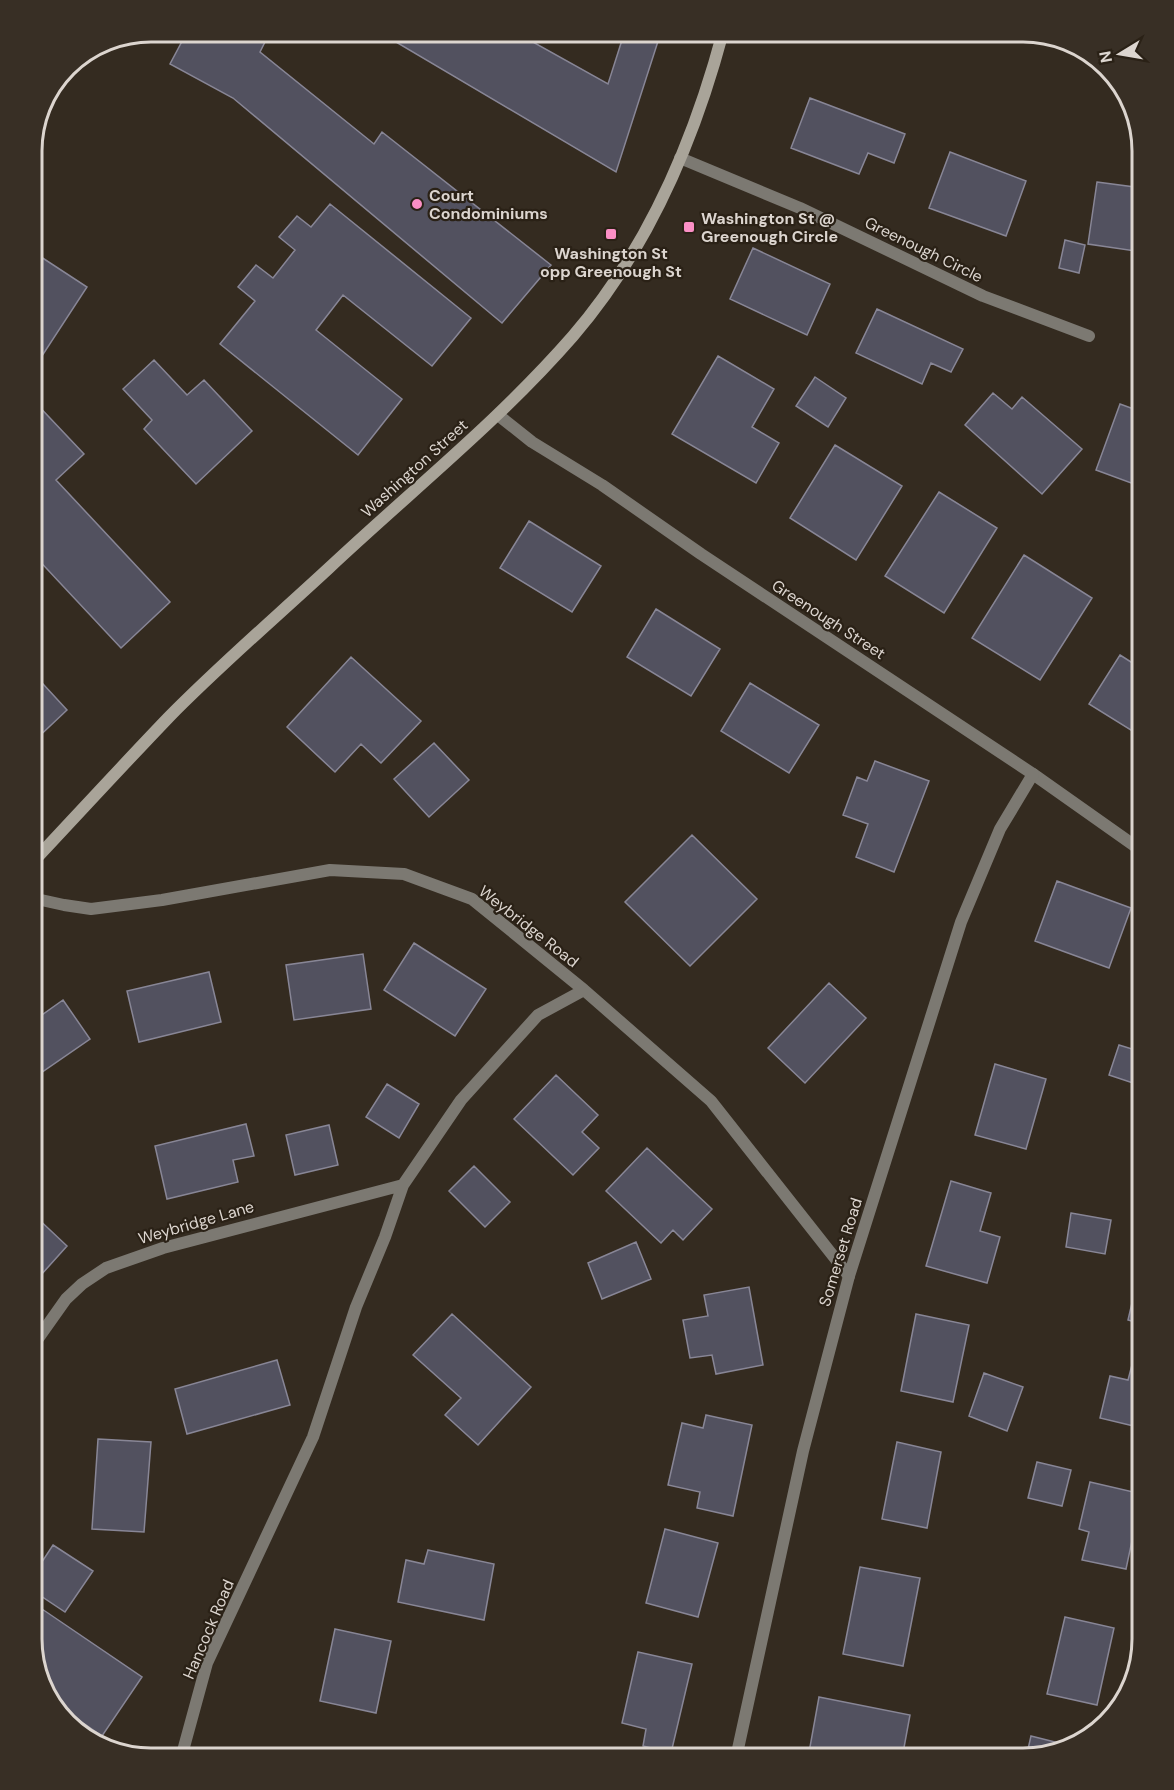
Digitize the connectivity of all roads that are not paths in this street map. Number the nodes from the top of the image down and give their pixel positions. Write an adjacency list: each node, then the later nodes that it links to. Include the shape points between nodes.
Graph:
1 (720, 42): 2 (main road, Washington Street)
2 (680, 158): 3 (street, Greenough Circle, via 800,208 983,296); 4 (main road, Washington Street, via 640,240 609,288 573,335)
3 (1089, 336)
4 (498, 415): 5 (street, Greenough Street, via 532,442); 7 (main road, Washington Street, via 169,717)
5 (1033, 774): 6 (street, Greenough Street); 11 (street, Somerset Road, via 1000,829 961,922)
6 (1132, 843)
7 (42, 852)
8 (42, 900): 9 (street, Weybridge Road, via 91,909 330,870 404,874 472,899)
9 (584, 990): 10 (street, via 538,1015 460,1100); 11 (street, Weybridge Road, via 711,1101)
10 (403, 1185): 12 (street, Weybridge Lane, via 163,1248 106,1268 66,1299); 13 (street, Hancock Road, via 356,1307 313,1437 207,1663)
11 (849, 1276): 14 (street, Somerset Road, via 803,1451)
12 (42, 1333)
13 (184, 1748)
14 (738, 1748)

